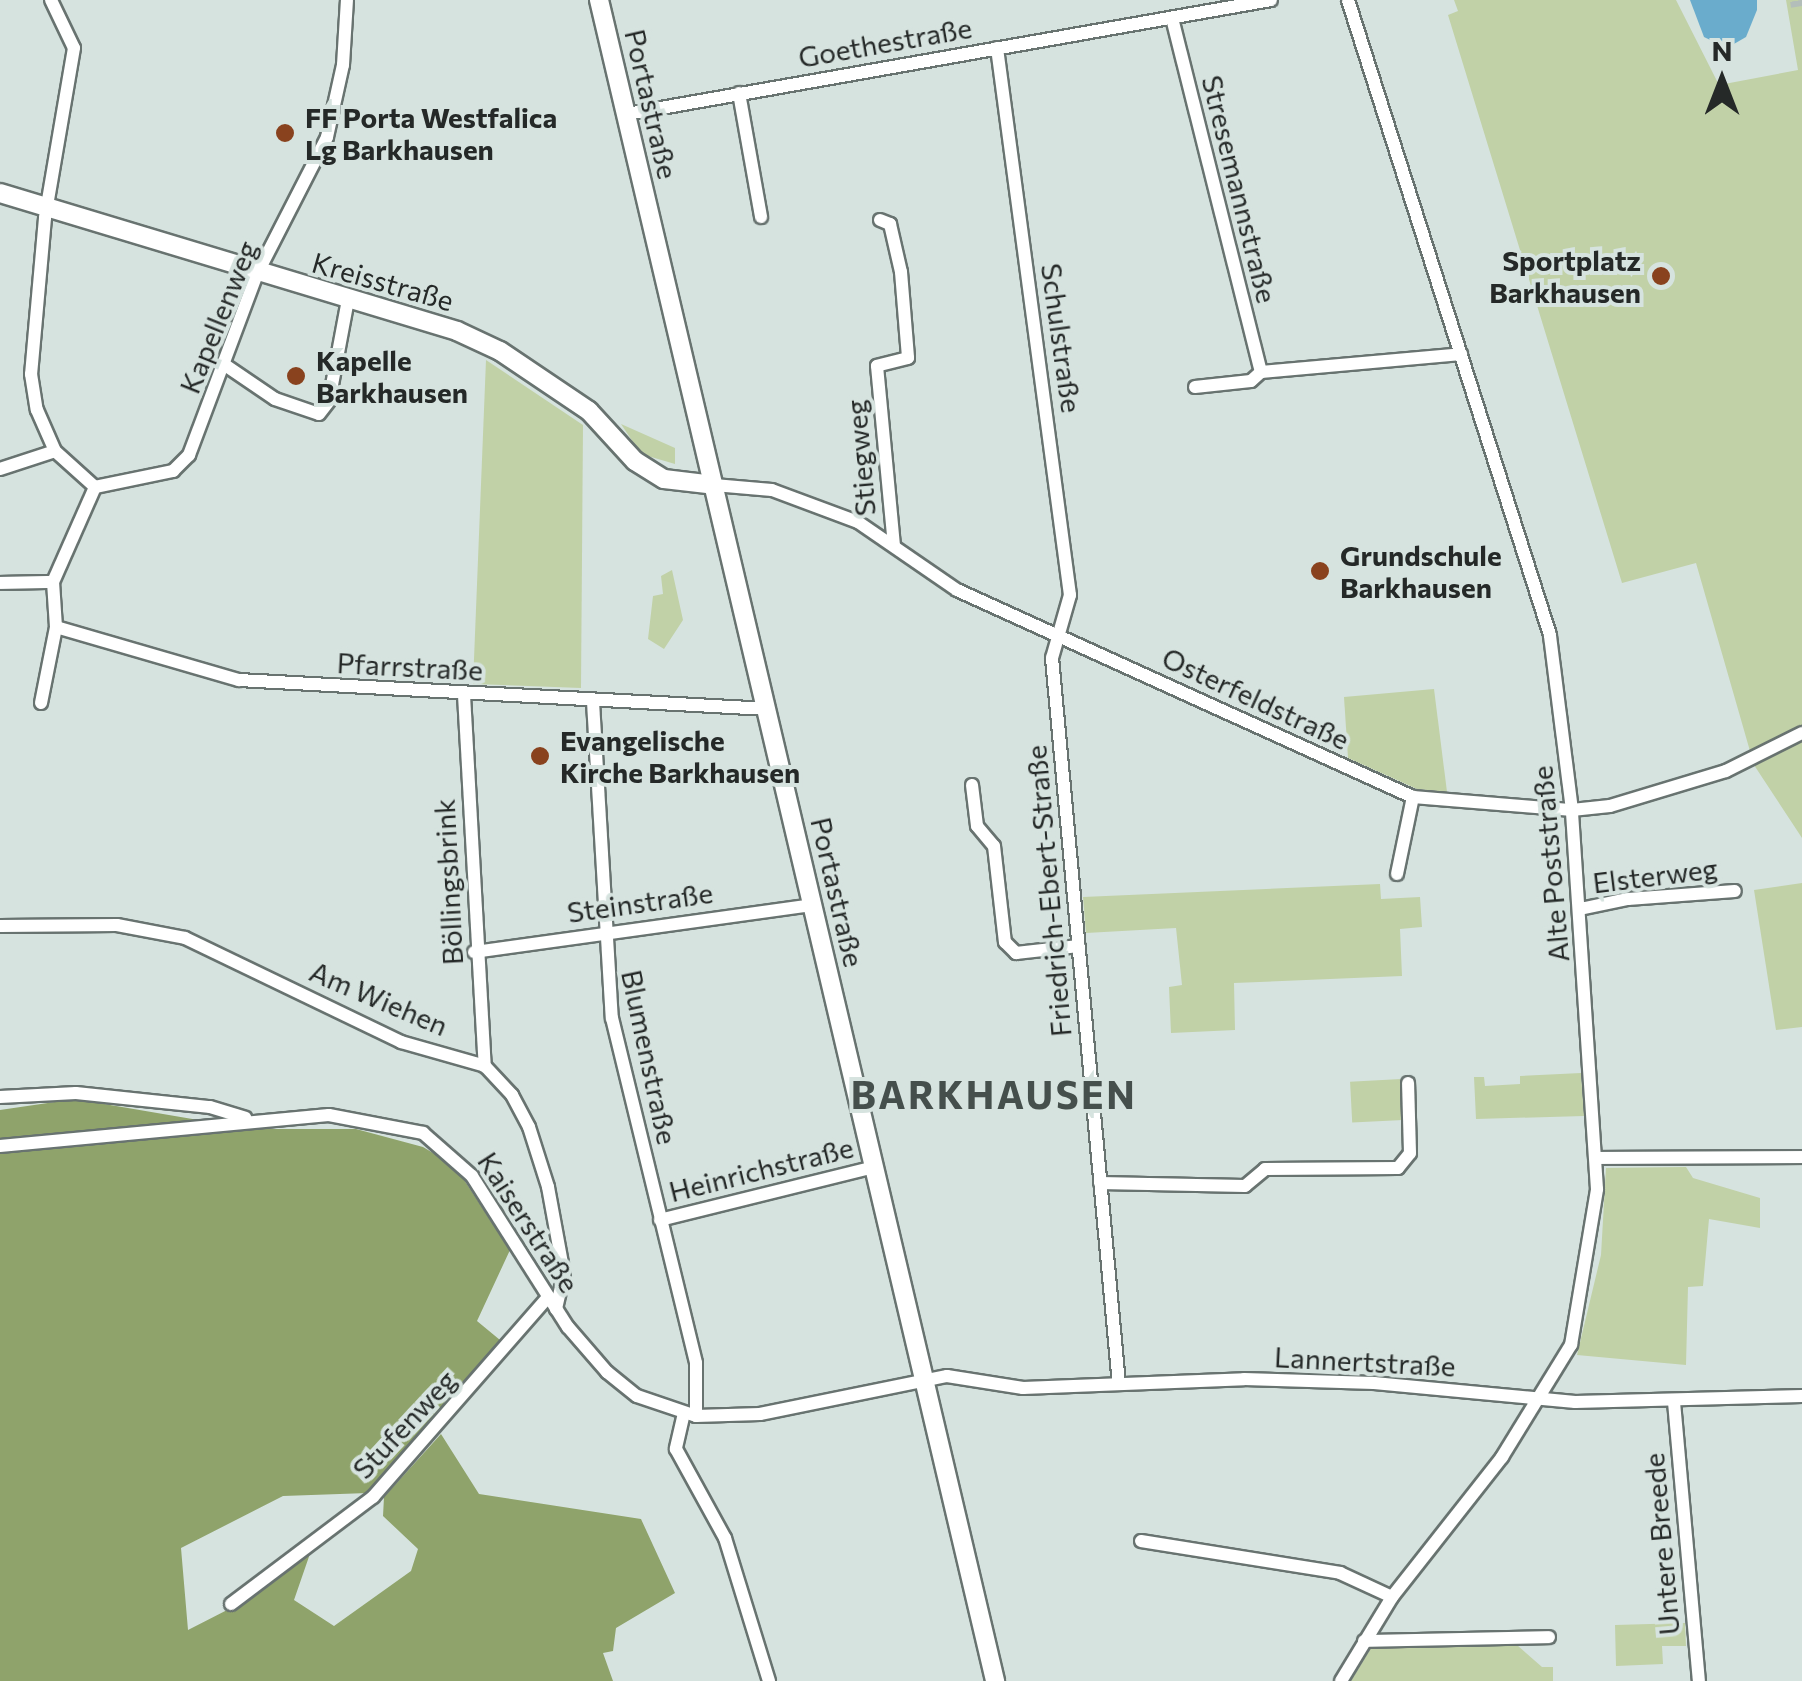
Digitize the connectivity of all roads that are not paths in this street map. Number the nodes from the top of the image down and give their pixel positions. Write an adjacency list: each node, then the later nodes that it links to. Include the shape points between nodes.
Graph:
1 (50, 0): 11 (street, via 74,48)
2 (348, 0): 14 (street, Kapellenweg, via 341,81 327,137)
3 (599, 0): 9 (main road, Portastraße)
4 (1271, 0): 6 (street, Goethestraße)
5 (1348, 0): 16 (street, Alte Poststraße)
6 (1172, 18): 7 (street, Goethestraße); 18 (street, Stresemannstraße)
7 (996, 48): 8 (street, Goethestraße); 28 (street, Schulstraße, via 1070,595)
8 (739, 93): 9 (street, Goethestraße); 12 (street)
9 (626, 114): 22 (main road, Portastraße)
10 (0, 193): 11 (main road, Kreisstraße)
11 (47, 207): 14 (main road, Kreisstraße); 20 (street, via 31,374 36,410)
12 (761, 217)
13 (880, 220): 24 (street, Stiegweg, via 890,224 894,266 901,272 908,358 877,366)
14 (257, 274): 15 (main road, Kreisstraße); 17 (street, Kapellenweg)
15 (348, 299): 17 (street, via 330,401 319,414 276,399); 22 (main road, Kreisstraße, via 415,316 500,351 589,411 635,461 664,479)
16 (1461, 354): 18 (street); 36 (street, Alte Poststraße, via 1546,616)
17 (226, 364): 23 (street, Kapellenweg, via 182,465)
18 (1261, 372): 19 (street, via 1251,381)
19 (1195, 387)
20 (55, 451): 21 (street); 23 (street)
21 (0, 469)
22 (714, 485): 24 (street, Osterfeldstraße, via 772,490 858,522); 32 (main road, Portastraße)
23 (95, 487): 25 (street)
24 (894, 545): 28 (street, Osterfeldstraße, via 958,590)
25 (53, 582): 26 (street); 27 (street)
26 (0, 583)
27 (56, 627): 29 (street, Pfarrstraße, via 239,680); 31 (street)
28 (1055, 633): 35 (street, Osterfeldstraße); 43 (street, Friedrich-Ebert-Straße)
29 (464, 695): 30 (street, Pfarrstraße); 44 (street, Böllingsbrink)
30 (593, 702): 32 (street, Pfarrstraße); 42 (street, Blumenstraße)
31 (41, 704)
32 (767, 708): 39 (main road, Portastraße)
33 (1802, 733): 36 (street, Osterfeldstraße, via 1674,790)
34 (972, 785): 43 (street, via 977,826 994,846 1005,942 1016,953)
35 (1413, 797): 36 (street, Osterfeldstraße); 37 (street)
36 (1572, 810): 40 (street, Alte Poststraße)
37 (1397, 874)
38 (1735, 892): 40 (street, Elsterweg, via 1628,898)
39 (813, 905): 42 (street, Steinstraße); 52 (main road, Portastraße)
40 (1580, 909): 51 (street, Alte Poststraße)
41 (0, 926): 45 (street, Am Wiehen, via 117,925 185,938 401,1042)
42 (601, 931): 44 (street, Steinstraße); 54 (street, Blumenstraße, via 612,1018)
43 (1079, 946): 53 (street, Friedrich-Ebert-Straße)
44 (474, 952): 45 (street, Böllingsbrink)
45 (485, 1066): 55 (street, via 529,1127 548,1187 564,1274)
46 (1408, 1083): 53 (street, via 1410,1153 1398,1168 1265,1169 1246,1186)
47 (0, 1096): 48 (street, via 76,1093 210,1108)
48 (251, 1120): 49 (street, Kaiserstraße); 55 (street, Kaiserstraße, via 364,1117 442,1144 472,1176)
49 (0, 1146)
50 (1802, 1157): 51 (street)
51 (1596, 1158): 59 (street, Alte Poststraße, via 1596,1222 1582,1308 1572,1346)
52 (874, 1168): 54 (street, Heinrichstraße); 56 (main road, Portastraße)
53 (1100, 1183): 57 (street, Friedrich-Ebert-Straße)
54 (660, 1220): 61 (street, Blumenstraße, via 696,1362)
55 (552, 1303): 61 (street, Kaiserstraße, via 620,1385); 64 (street, Stufenweg, via 373,1497)
56 (925, 1378): 57 (street, Lannertstraße, via 1023,1388); 61 (street, Kaiserstraße, via 760,1414); 68 (main road, Portastraße)
57 (1118, 1384): 59 (street, Lannertstraße, via 1374,1383)
58 (1802, 1396): 60 (street, Lannertstraße)
59 (1539, 1400): 60 (street, Lannertstraße); 63 (street, Alte Poststraße)
60 (1674, 1402): 70 (street, Untere Breede)
61 (690, 1415): 67 (street, Blumenstraße, via 676,1449 725,1538)
62 (1141, 1542): 63 (street, via 1340,1572)
63 (1392, 1598): 66 (street, Alte Poststraße)
64 (231, 1604)
65 (1548, 1638): 66 (street)
66 (1364, 1641): 69 (street, Alte Poststraße)
67 (769, 1681)
68 (996, 1681)
69 (1341, 1681)
70 (1698, 1681)

